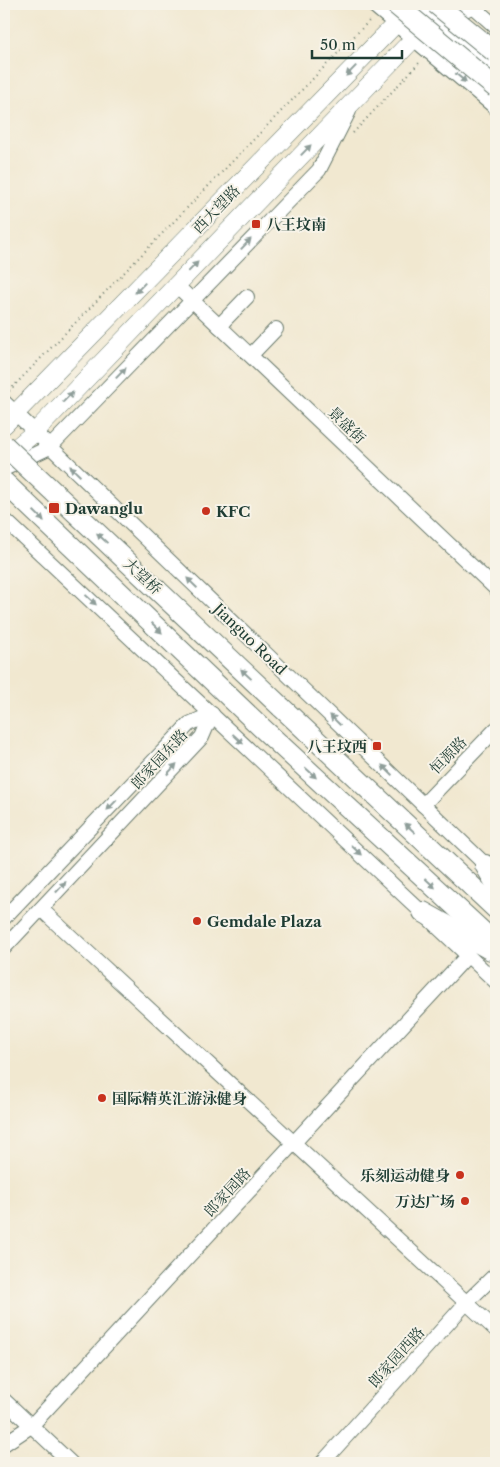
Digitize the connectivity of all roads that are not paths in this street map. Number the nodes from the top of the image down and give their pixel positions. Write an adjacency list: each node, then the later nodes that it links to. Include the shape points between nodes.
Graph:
1 (415, 4): 4 (main road, 西大望路)
2 (422, 4): 5 (street)
3 (473, 5): 5 (street, 西大望路); 6 (street)
4 (386, 10): 7 (street); 10 (highway, bridge); 19 (main road, 西大望路, one-way to 19)
5 (441, 11): 7 (main road, 西大望路); 8 (highway, bridge); 9 (street)
6 (496, 27)
7 (414, 38): 11 (main road, 西大望路); 12 (street, one-way to 12)
8 (496, 53)
9 (496, 68)
10 (496, 88)
11 (356, 98): 13 (main road, 西大望路, one-way to 11); 15 (street, 西大望路, one-way to 11, via 319,170)
12 (496, 108)
13 (176, 285): 15 (street, 景盛街); 20 (main road, 西大望路, one-way to 13)
14 (247, 297): 16 (street)
15 (192, 300): 16 (street, 景盛街); 22 (street, 西大望路, one-way to 15)
16 (219, 326): 18 (street, 景盛街)
17 (276, 329): 18 (street)
18 (251, 355): 27 (street, 景盛街)
19 (8, 414): 20 (street, Jianguo Road)
20 (35, 432): 22 (street, Jianguo Road); 23 (main road, 西大望路)
21 (4, 444): 34 (highway, 大望桥, one-way to 21, bridge)
22 (50, 447): 24 (street, 西大望路); 30 (street, Jianguo Road, one-way to 22)
23 (4, 458)
24 (4, 469)
25 (4, 482): 37 (highway, 大望桥, one-way to 37, via 262,728)
26 (4, 519): 28 (street, one-way to 28)
27 (496, 589)
28 (212, 714): 33 (street, 郎家园东路, one-way to 28, via 202,737); 35 (street, one-way to 35); 36 (street, 郎家园东路, one-way to 36, via 189,724)
29 (496, 729): 30 (street, 恒源路)
30 (423, 805): 31 (street, Jianguo Road)
31 (491, 870): 32 (highway)
32 (496, 884)
33 (41, 908): 38 (street, 郎家园东路); 42 (street)
34 (496, 910)
35 (423, 912): 39 (highway); 40 (street)
36 (4, 918)
37 (496, 944)
38 (4, 948)
39 (496, 952)
40 (468, 955): 41 (street); 42 (street, 郎家园路)
41 (496, 982)
42 (293, 1144): 44 (street); 47 (street, 郎家园路)
43 (496, 1274): 44 (street, 郎家园西路)
44 (467, 1302): 45 (street); 50 (street, 郎家园西路)
45 (496, 1330)
46 (4, 1400): 47 (street)
47 (31, 1426): 48 (street, 郎家园路); 49 (street)
48 (4, 1444)
49 (71, 1463)
50 (322, 1463)

